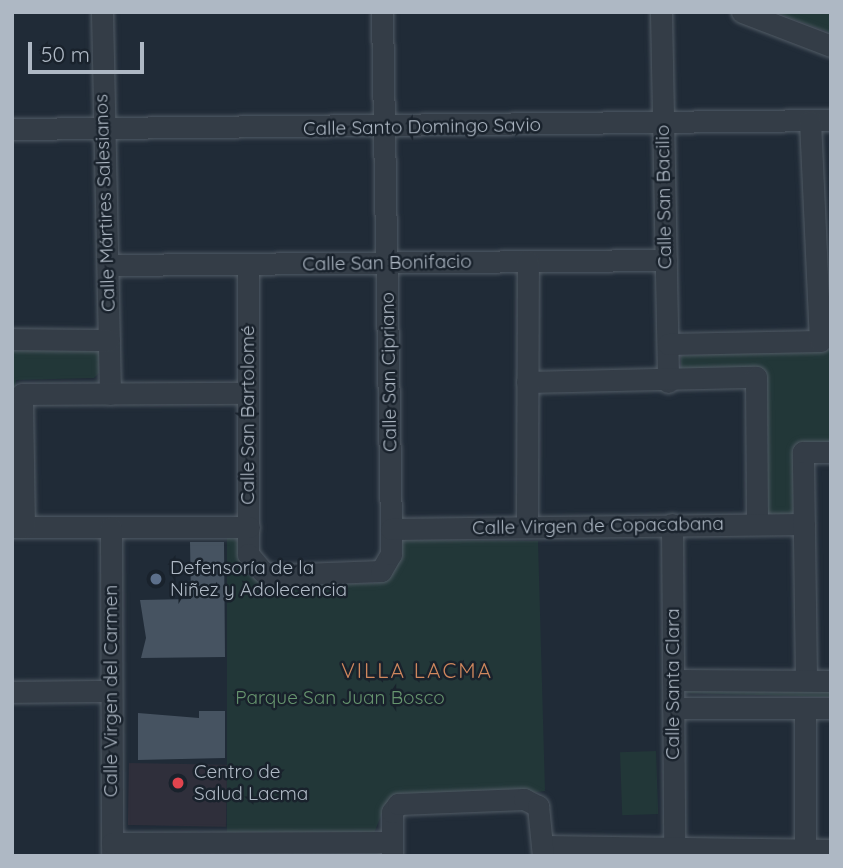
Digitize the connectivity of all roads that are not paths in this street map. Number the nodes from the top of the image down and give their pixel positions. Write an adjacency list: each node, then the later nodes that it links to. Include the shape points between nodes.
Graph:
1 (102, 12): 8 (street, Calle Mártires Salesianos)
2 (382, 12): 9 (street, Calle San Cipriano)
3 (661, 12): 7 (street, Calle San Bacilio)
4 (742, 12): 5 (street)
5 (831, 46)
6 (820, 120): 7 (street, Calle Santo Domingo Savio); 11 (street)
7 (663, 122): 9 (street, Calle Santo Domingo Savio); 12 (street, Calle San Bacilio)
8 (102, 128): 9 (street, Calle Santo Domingo Savio); 10 (street, Calle Santo Domingo Savio); 16 (street, Calle Mártires Salesianos)
9 (383, 128): 14 (street, Calle San Cipriano)
10 (12, 129)
11 (825, 253): 19 (street, via 820,341)
12 (666, 260): 13 (street, Calle San Bonifacio); 19 (street, Calle San Bacilio)
13 (528, 261): 14 (street, Calle San Bonifacio); 20 (street)
14 (387, 262): 15 (street, Calle San Bonifacio); 32 (street, Calle San Cipriano)
15 (248, 264): 16 (street, Calle San Bonifacio); 22 (street, Calle San Bartolomé)
16 (108, 265): 18 (street, Calle Mártires Salesianos)
17 (12, 339): 18 (street)
18 (109, 340): 23 (street, Calle Mártires Salesianos)
19 (668, 344): 21 (street, Calle San Bacilio)
20 (527, 382): 21 (street); 25 (street)
21 (668, 382): 27 (street, via 756,377)
22 (248, 393): 23 (street); 31 (street, Calle San Bartolomé)
23 (110, 394): 29 (street, via 22,394)
24 (831, 452): 28 (street, via 803,452)
25 (527, 523): 26 (street, Calle Virgen de Copacabana); 32 (street, Calle Virgen de Copacabana)
26 (672, 524): 27 (street, Calle Virgen de Copacabana); 35 (street, Calle Santa Clara)
27 (757, 524): 28 (street, Calle Virgen de Copacabana)
28 (804, 524): 34 (street)
29 (18, 527): 30 (street)
30 (111, 527): 31 (street); 37 (street, Calle Virgen del Carmen)
31 (249, 527): 33 (street, Calle San Bartolomé, via 248,554 255,565 277,575 358,574 381,571)
32 (391, 529): 33 (street, Calle San Cipriano)
33 (387, 563)
34 (806, 679): 35 (street); 36 (street)
35 (673, 680): 39 (street, Calle Santa Clara)
36 (831, 681)
37 (111, 691): 38 (street); 43 (street, Calle Virgen del Carmen)
38 (12, 692)
39 (673, 708): 40 (street); 42 (street, Calle Santa Clara)
40 (805, 708): 41 (street); 45 (street)
41 (831, 708)
42 (674, 844): 45 (street); 47 (street)
43 (112, 849): 44 (street)
44 (392, 849): 47 (street, via 392,812 407,801 524,799 538,806)
45 (805, 850): 46 (street)
46 (831, 850)
47 (543, 851)

